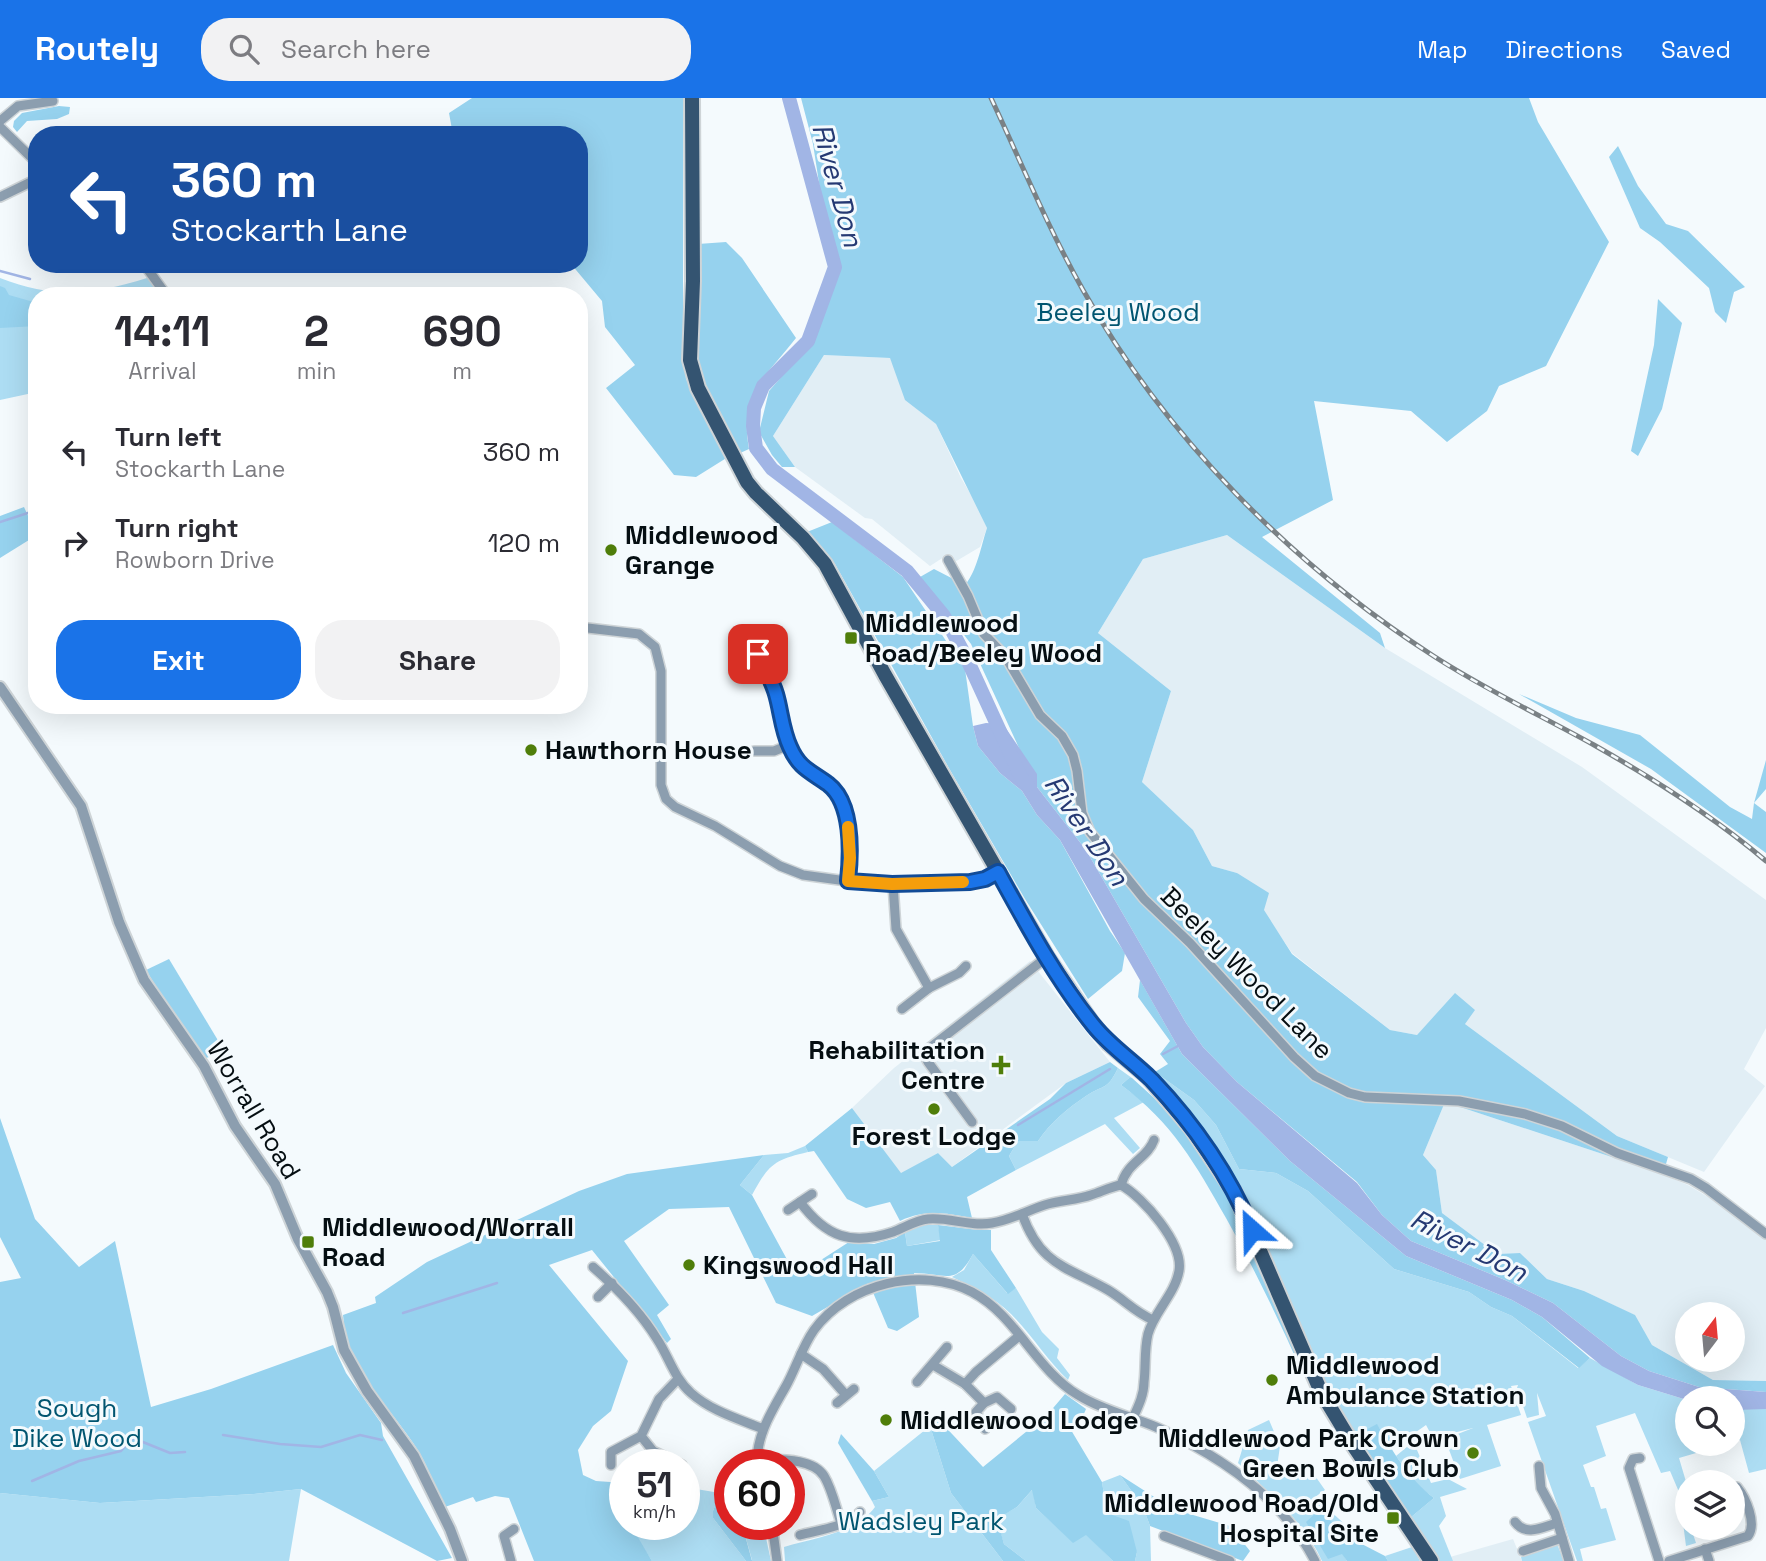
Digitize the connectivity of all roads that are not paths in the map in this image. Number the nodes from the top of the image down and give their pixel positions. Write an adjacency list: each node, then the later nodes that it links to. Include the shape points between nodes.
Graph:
1 (692, 98): 13 (main road, via 690,360 695,380 747,482 825,565)
2 (52, 100): 3 (street, via 18,106)
3 (0, 124): 4 (street)
4 (28, 154)
5 (28, 183): 6 (street)
6 (0, 197)
7 (948, 560): 27 (street, Beeley Wood Lane, via 984,634 1005,656 1040,715 1062,736 1073,755 1082,813 1090,832 1144,900 1315,1076 1365,1097 1459,1101 1562,1126 1616,1153 1691,1179)
8 (588, 629): 14 (street, via 639,634 655,647 661,671 661,785 670,804 793,872)
9 (758, 654): 11 (street, via 773,684)
10 (0, 687): 67 (street, Worrall Road, via 81,806 144,980 204,1066 235,1126 275,1184 330,1299 344,1350 414,1456)
11 (789, 745): 12 (street); 14 (street, via 802,766 830,785 841,805 850,845)
12 (754, 751)
13 (998, 872): 15 (street, via 970,882); 16 (main road)
14 (848, 881): 15 (street)
15 (892, 884): 18 (street, via 896,929)
16 (1047, 957): 20 (street, via 927,1051 928,1062); 72 (main road, via 1109,1044 1157,1086 1213,1159 1244,1212 1329,1405)
17 (966, 966): 18 (street)
18 (929, 988): 19 (street)
19 (902, 1009)
20 (972, 1122)
21 (1154, 1140): 22 (street)
22 (1121, 1185): 26 (street); 31 (street, via 1138,1196 1179,1258 1177,1278)
23 (812, 1194): 24 (street)
24 (800, 1202): 25 (street); 26 (street, via 818,1223 855,1239 881,1236 926,1219 972,1225)
25 (788, 1210)
26 (1022, 1214): 31 (street, via 1033,1238 1058,1265 1112,1292)
27 (1766, 1234)
28 (593, 1267): 29 (street)
29 (612, 1283): 30 (street); 36 (street, via 658,1340)
30 (598, 1297)
31 (1153, 1320): 42 (street, via 1144,1354 1144,1385)
32 (1019, 1336): 34 (street, via 971,1291 935,1280 911,1279 869,1290 832,1312 815,1328); 38 (street); 42 (street, via 1069,1389)
33 (947, 1347): 35 (street)
34 (801, 1354): 39 (street, via 850,1392); 43 (street)
35 (933, 1365): 37 (street); 38 (street)
36 (678, 1379): 43 (street, via 700,1400); 45 (street, via 659,1399)
37 (917, 1382)
38 (965, 1384): 40 (street)
39 (837, 1402)
40 (984, 1403): 41 (street, via 997,1397); 44 (street, via 976,1412)
41 (1010, 1409)
42 (1133, 1418): 71 (street, via 1206,1452 1250,1482 1282,1512)
43 (763, 1429): 48 (street)
44 (985, 1429)
45 (641, 1436): 46 (street); 47 (street)
46 (614, 1449)
47 (651, 1449)
48 (759, 1449)
49 (1640, 1458): 74 (street, via 1629,1468)
50 (805, 1466): 55 (street, via 819,1470 826,1480)
51 (1539, 1466): 56 (street, via 1541,1489)
52 (1745, 1502): 60 (street, via 1753,1524)
53 (860, 1512): 55 (street)
54 (1515, 1522): 56 (street, via 1526,1531)
55 (841, 1523): 58 (street)
56 (1557, 1523): 61 (street)
57 (514, 1529): 68 (street, via 504,1536)
58 (805, 1534)
59 (1164, 1536): 66 (street)
60 (1745, 1537)
61 (1562, 1538): 65 (street); 73 (street)
62 (774, 1540): 69 (street)
63 (1735, 1540): 64 (street)
64 (1705, 1549): 75 (street); 76 (street)
65 (1523, 1551)
66 (1211, 1557): 70 (street)
67 (462, 1561)
68 (511, 1561)
69 (777, 1561)
70 (1230, 1561)
71 (1315, 1561)
72 (1432, 1561)
73 (1569, 1561)
74 (1660, 1561)
75 (1669, 1561)
76 (1709, 1561)

